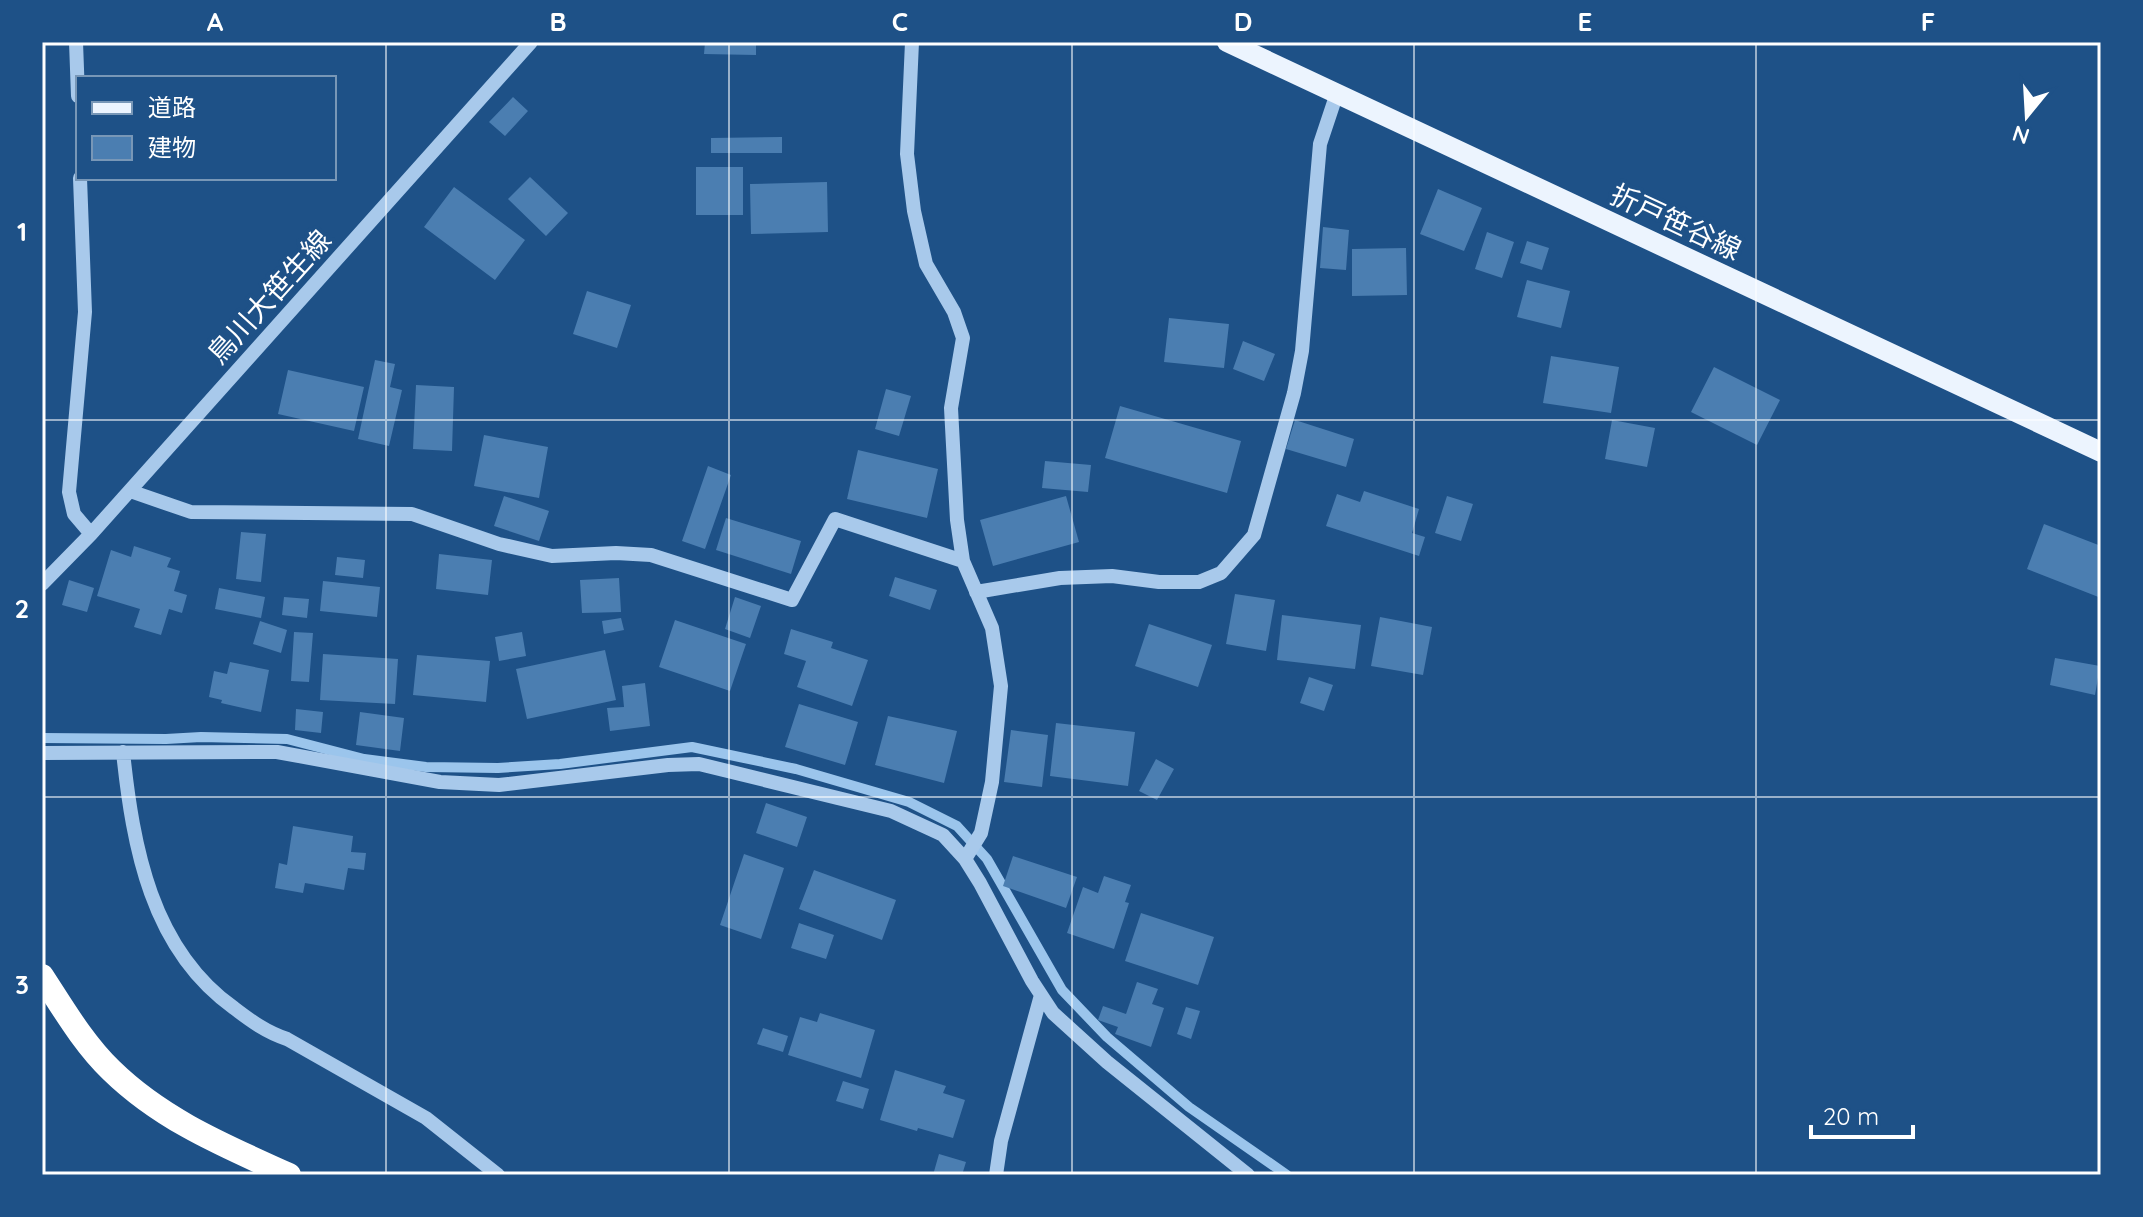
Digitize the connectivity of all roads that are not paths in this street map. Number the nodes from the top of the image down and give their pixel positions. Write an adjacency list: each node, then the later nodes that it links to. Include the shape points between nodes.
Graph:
1 (76, 42): 5 (street)
2 (531, 42): 9 (street, 鳥川大笹生線)
3 (912, 42): 11 (street, via 907,154 914,211 926,264 963,338 951,408)
4 (1227, 42): 6 (main road, 折戸笹谷線)
5 (77, 76)
6 (1337, 93): 8 (main road, 折戸笹谷線); 13 (street, via 1320,144 1294,393 1254,535 1221,573 1199,582 1060,578)
7 (80, 180): 10 (street, via 85,312 69,492 74,514)
8 (2101, 452)
9 (130, 491): 10 (street, 鳥川大笹生線); 11 (street, via 191,512 412,514 552,556 651,555 792,600 835,519)
10 (91, 534): 12 (street, 鳥川大笹生線)
11 (963, 561): 13 (street)
12 (42, 584)
13 (976, 592): 16 (street, via 992,628 1001,686 992,782 981,833)
14 (123, 752): 15 (street); 16 (street, via 277,752 440,782 499,785 699,764 891,811 943,835); 20 (street, via 130,815 154,904 171,940 200,980 268,1033 426,1118)
15 (42, 753)
16 (967, 855): 18 (street)
17 (42, 976): 19 (highway, via 110,1068 154,1106 203,1137)
18 (1041, 995): 21 (street); 22 (street, via 1053,1013 1107,1062)
19 (289, 1175)
20 (498, 1175)
21 (996, 1175)
22 (1248, 1175)

